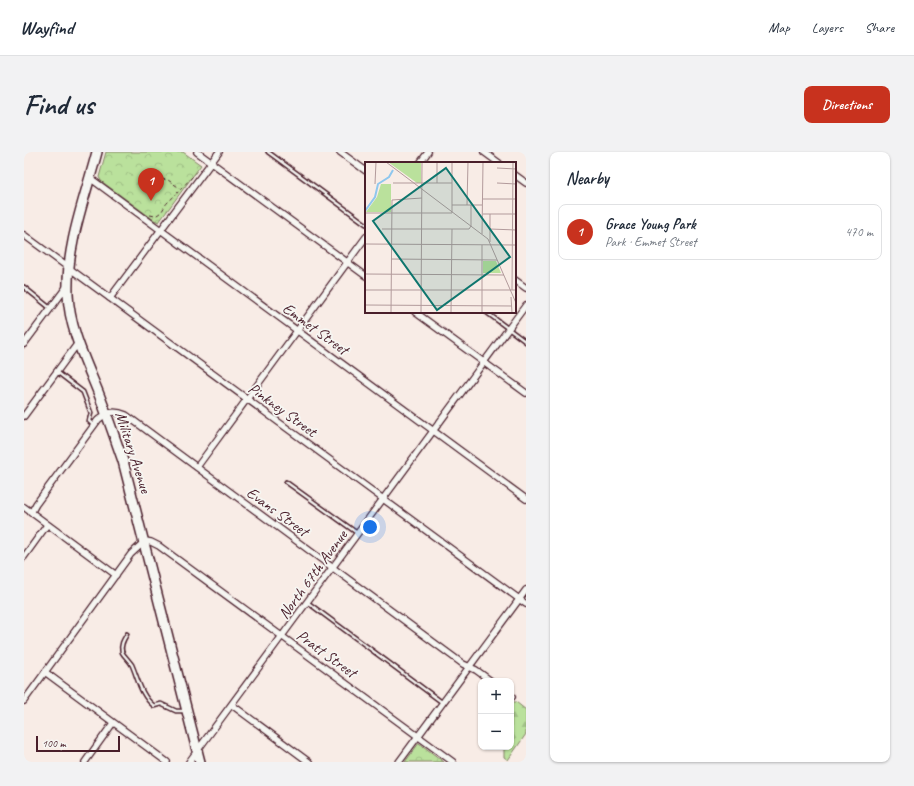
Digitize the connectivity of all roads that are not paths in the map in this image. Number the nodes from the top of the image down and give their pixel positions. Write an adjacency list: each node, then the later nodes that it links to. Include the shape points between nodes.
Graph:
1 (97, 152): 13 (main road, Military Avenue)
2 (197, 152): 8 (street)
3 (219, 152): 8 (street)
4 (268, 152): 15 (lane)
5 (340, 152): 11 (street)
6 (428, 152): 9 (street)
7 (484, 152): 10 (street)
8 (211, 162): 16 (street); 19 (street)
9 (421, 162)
10 (498, 162)
11 (365, 170)
12 (516, 176): 14 (street)
13 (90, 178): 16 (street, Emmet Street); 20 (main road, Military Avenue)
14 (526, 183)
15 (365, 223)
16 (161, 230): 26 (street); 32 (street, Emmet Street)
17 (24, 235): 20 (street, Pinkney Street)
18 (365, 238): 19 (street)
19 (347, 262): 21 (street); 32 (street)
20 (69, 268): 23 (main road, Military Avenue); 26 (street, Pinkney Street)
21 (365, 275)
22 (516, 281): 25 (street)
23 (68, 284): 28 (street); 35 (main road, Military Avenue, via 68,303)
24 (24, 287): 28 (lane)
25 (526, 288)
26 (110, 298): 39 (street, Pinkney Street)
27 (526, 305): 31 (street, North 67th Avenue)
28 (50, 308): 33 (street)
29 (416, 313): 36 (street)
30 (487, 313): 31 (lane)
31 (508, 329): 34 (lane); 36 (street, North 67th Avenue)
32 (297, 330): 39 (street); 43 (street, Emmet Street)
33 (24, 342)
34 (526, 342)
35 (78, 343): 37 (street); 40 (main road, Military Avenue)
36 (484, 362): 38 (street); 43 (street, North 67th Avenue)
37 (57, 372): 41 (street); 42 (lane, via 83,392 91,413 89,421)
38 (526, 393)
39 (246, 399): 44 (street); 46 (street, Pinkney Street)
40 (106, 413): 42 (street); 44 (street, Evans Street, via 120,412 126,415); 52 (main road, Military Avenue, via 123,461)
41 (24, 416)
42 (94, 425): 49 (street)
43 (433, 430): 46 (street, North 67th Avenue); 47 (street, Emmet Street)
44 (197, 467): 54 (street, Evans Street)
45 (286, 482): 51 (lane)
46 (383, 499): 51 (street, North 67th Avenue); 57 (street, Pinkney Street)
47 (526, 499)
48 (24, 507): 49 (street)
49 (31, 513): 50 (street)
50 (47, 525): 53 (street); 55 (street)
51 (357, 534): 54 (street, North 67th Avenue)
52 (144, 541): 55 (street); 61 (street, Pratt Street, via 159,546); 68 (main road, Military Avenue)
53 (24, 557)
54 (333, 567): 58 (street, North 67th Avenue); 62 (street, Evans Street)
55 (116, 575): 63 (street)
56 (526, 590): 57 (street)
57 (520, 599): 59 (street, Pinkney Street); 62 (street)
58 (307, 602): 61 (street, North 67th Avenue); 66 (lane)
59 (526, 604)
60 (127, 634): 68 (lane, via 122,644 123,652 149,702 154,706 161,704 176,711)
61 (282, 636): 67 (street, North 67th Avenue); 70 (street, Pratt Street)
62 (470, 667): 64 (street, Evans Street); 66 (street)
63 (45, 672): 65 (street); 69 (street)
64 (486, 678)
65 (24, 701)
66 (443, 703): 70 (street)
67 (232, 705): 71 (street, North 67th Avenue); 76 (street)
68 (187, 712): 71 (main road, Military Avenue)
69 (113, 723): 72 (street); 73 (street)
70 (418, 737): 77 (street); 78 (street, Pratt Street)
71 (197, 751): 74 (street, North 67th Avenue); 75 (main road, Military Avenue)
72 (85, 762)
73 (166, 762)
74 (189, 762)
75 (200, 762)
76 (309, 762)
77 (399, 762)
78 (453, 762)

